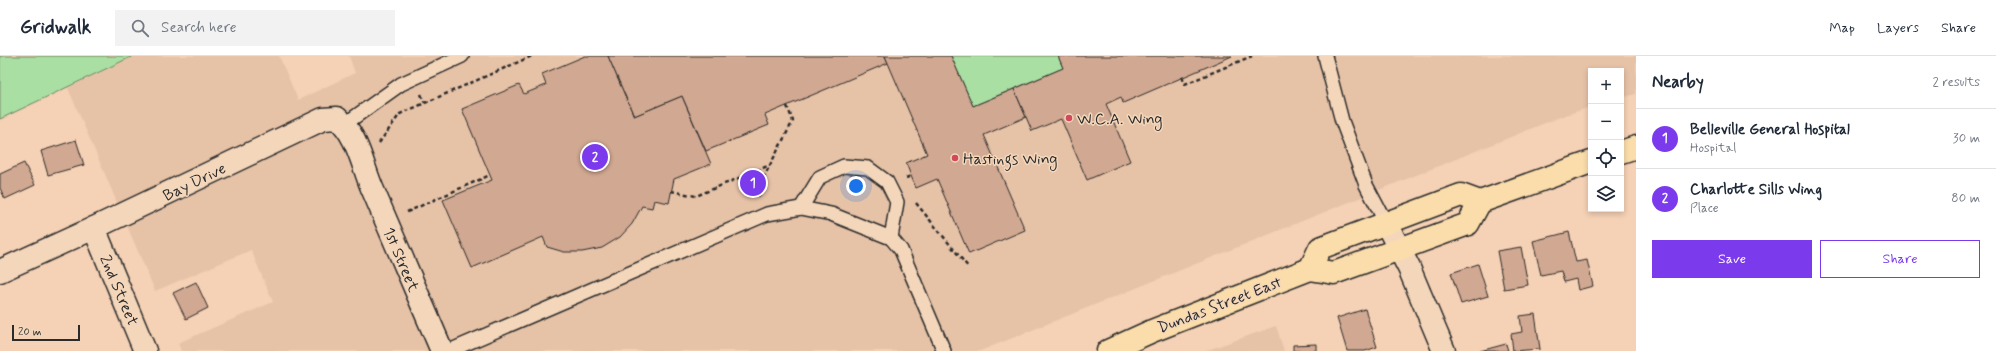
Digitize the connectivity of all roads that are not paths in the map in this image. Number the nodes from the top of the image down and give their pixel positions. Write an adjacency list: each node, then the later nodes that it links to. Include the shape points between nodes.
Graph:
1 (462, 56): 3 (lane, via 401,84)
2 (1325, 56): 9 (lane, via 1342,121 1366,184)
3 (345, 124): 10 (street, Bay Drive, via 337,118 323,119); 16 (street, 1st Street)
4 (1636, 147): 5 (main road)
5 (1624, 151)
6 (1588, 163): 7 (main road)
7 (1480, 202): 9 (main road, via 1461,195); 12 (main road, via 1468,224)
8 (801, 208): 11 (lane, via 831,214); 11 (lane, via 820,176 844,166 868,168 887,182 897,202); 17 (lane, via 767,214)
9 (1386, 224): 12 (street); 13 (main road, via 1320,248)
10 (94, 228): 14 (street, Bay Drive); 15 (street, 2nd Street)
11 (890, 238): 18 (lane, via 901,250)
12 (1400, 249): 13 (main road, via 1334,273); 20 (street)
13 (1310, 269): 19 (main road, Dundas Street East, via 1152,330)
14 (0, 271)
15 (145, 351)
16 (442, 351)
17 (449, 351)
18 (944, 351)
19 (1108, 351)
20 (1444, 351)

